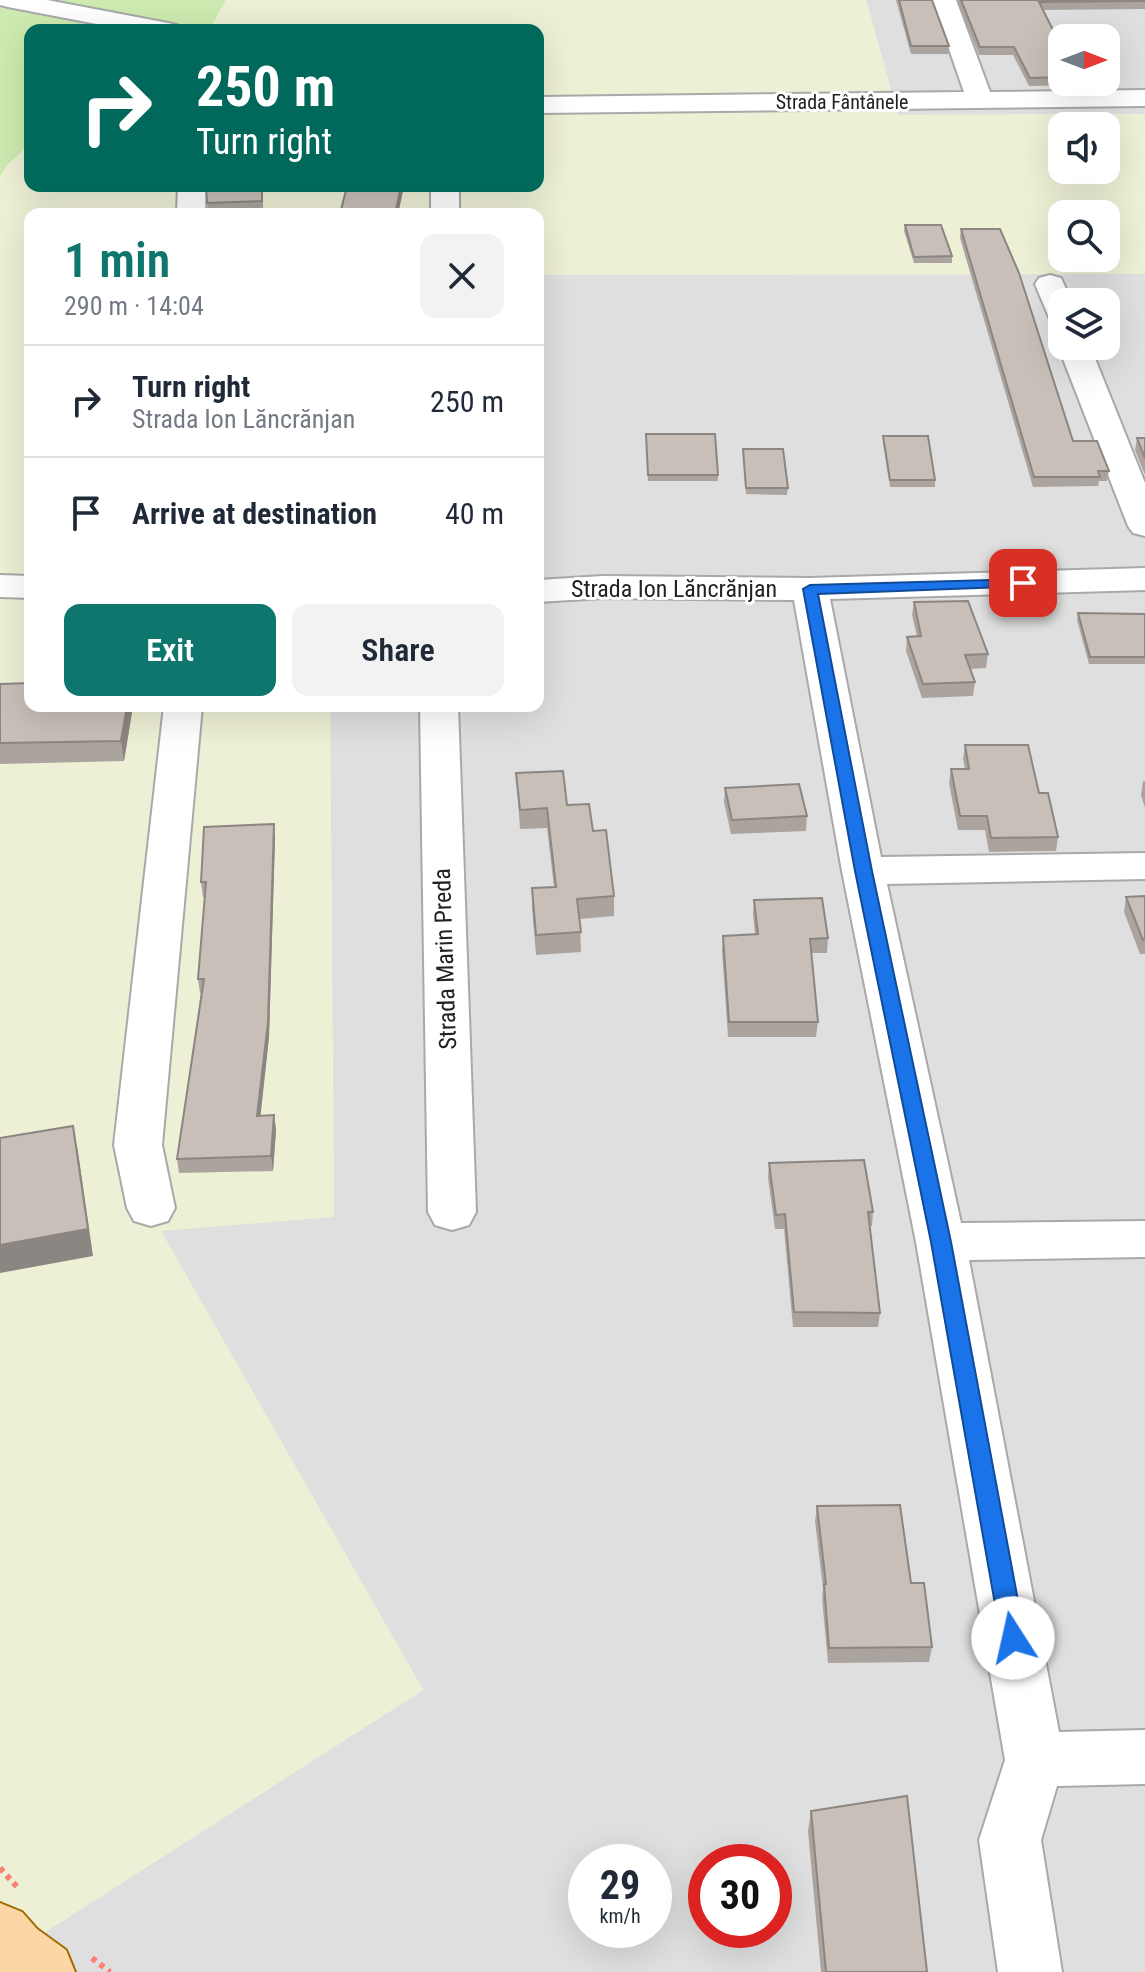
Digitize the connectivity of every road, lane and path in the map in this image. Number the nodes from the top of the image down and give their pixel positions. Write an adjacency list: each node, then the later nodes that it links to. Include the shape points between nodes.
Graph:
1 (8, 0): 3 (street)
2 (944, 0): 5 (street)
3 (136, 24)
4 (1145, 98): 5 (street, Strada Fântânele)
5 (980, 100): 6 (street, Strada Fântânele)
6 (544, 105)
7 (1050, 284): 8 (street)
8 (1052, 288)
9 (1080, 360): 10 (street)
10 (1145, 526)
11 (544, 566): 15 (street, via 590,569 602,574)
12 (1145, 579): 16 (street, Strada Ion Lăncrănjan)
13 (0, 586): 14 (street)
14 (24, 587)
15 (603, 587): 16 (street, Strada Ion Lăncrănjan); 17 (street, Strada Ion Lăncrănjan)
16 (810, 589): 21 (street)
17 (544, 591)
18 (182, 712): 22 (street, via 138,1145)
19 (439, 712): 23 (street, Strada Marin Preda)
20 (1145, 866): 21 (street)
21 (863, 871): 25 (street)
22 (151, 1208)
23 (452, 1212)
24 (1145, 1239): 25 (street)
25 (941, 1242): 27 (street)
26 (1145, 1757): 27 (street)
27 (1035, 1760): 30 (street, via 1010,1840)
28 (0, 1933): 29 (main road)
29 (43, 1972)
30 (1030, 1972)

